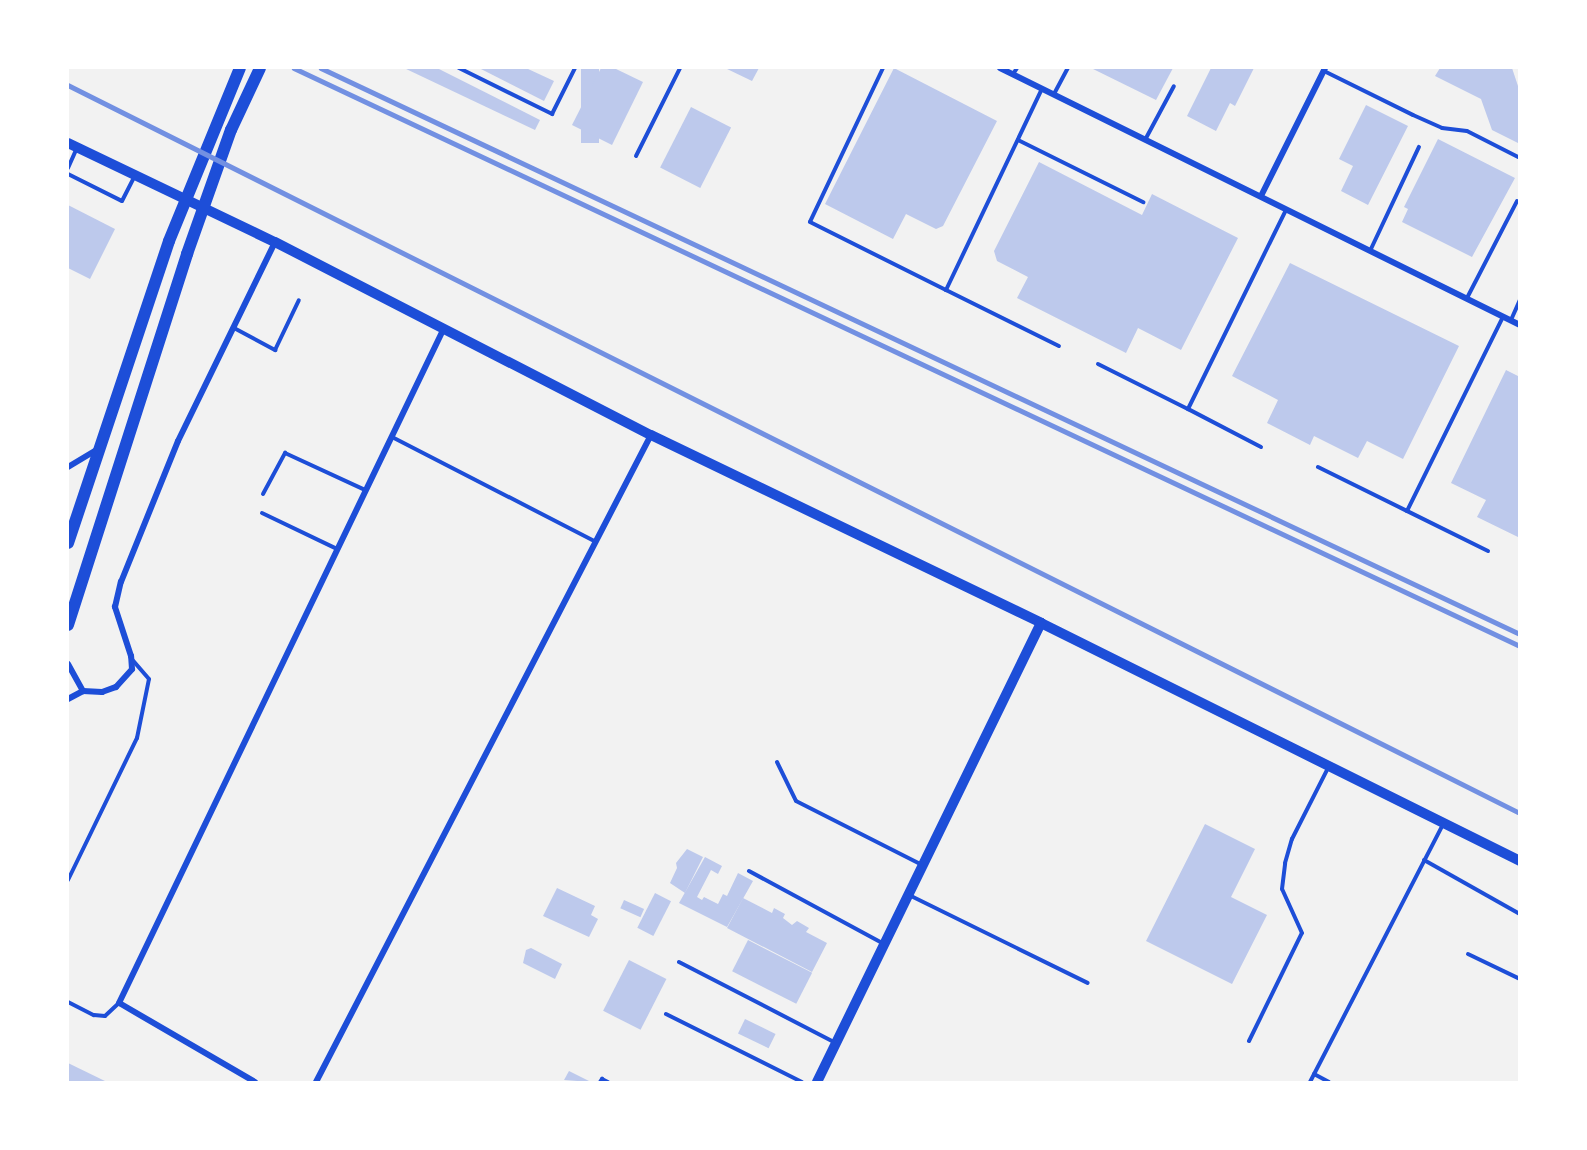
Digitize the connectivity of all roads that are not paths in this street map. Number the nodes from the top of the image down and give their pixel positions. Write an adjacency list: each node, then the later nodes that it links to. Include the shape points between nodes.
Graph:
1 (240, 68): 43 (main road, via 169,241)
2 (260, 68): 58 (main road, via 231,130 187,254)
3 (459, 68): 4 (lane, via 552,114)
4 (575, 68)
5 (680, 68): 18 (lane)
6 (883, 68): 29 (lane, via 810,222)
7 (1000, 68): 10 (street)
8 (1068, 68): 13 (lane)
9 (1324, 69): 19 (lane, via 1422,119 1442,128 1467,130); 23 (street)
10 (1015, 71): 12 (street)
11 (1174, 86): 15 (lane)
12 (1042, 89): 13 (street); 14 (lane)
13 (1054, 94): 15 (street)
14 (1018, 140): 25 (lane); 29 (lane)
15 (1145, 140): 23 (street)
16 (73, 145): 20 (lane); 22 (street)
17 (1419, 147): 28 (lane)
18 (636, 156)
19 (1520, 158)
20 (68, 168)
21 (68, 174): 22 (lane, via 122,201)
22 (135, 175): 27 (street)
23 (1261, 196): 26 (street)
24 (1517, 201): 30 (lane)
25 (1143, 202)
26 (1286, 209): 28 (street); 40 (lane)
27 (275, 242): 36 (street); 37 (street)
28 (1371, 251): 30 (street)
29 (946, 290): 38 (lane)
30 (1466, 299): 33 (street)
31 (299, 300): 36 (lane, via 275,350)
32 (1520, 300): 34 (lane)
33 (1503, 317): 34 (street); 49 (lane)
34 (1511, 321): 35 (street)
35 (1520, 325)
36 (233, 328): 59 (street, via 178,441 121,582 116,613)
37 (443, 330): 41 (street); 42 (street)
38 (1059, 346)
39 (1098, 364): 40 (lane)
40 (1188, 409): 44 (lane)
41 (651, 435): 53 (street); 57 (street)
42 (391, 436): 47 (street); 53 (lane)
43 (101, 447): 45 (street); 52 (main road)
44 (1261, 447)
45 (68, 467)
46 (1318, 467): 49 (lane)
47 (366, 490): 48 (lane, via 285,453); 55 (street)
48 (263, 494)
49 (1407, 511): 56 (lane)
50 (68, 512): 52 (street)
51 (262, 513): 55 (lane)
52 (75, 525): 54 (main road)
53 (596, 542): 85 (street)
54 (68, 543)
55 (337, 549): 79 (street)
56 (1488, 551)
57 (1041, 623): 64 (street); 68 (street)
58 (68, 625)
59 (131, 658): 61 (street, via 132,669 116,687 102,692); 70 (lane, via 149,679 137,738)
60 (68, 664): 61 (street)
61 (83, 691): 62 (street)
62 (68, 699)
63 (777, 762): 68 (lane, via 796,801)
64 (1329, 767): 65 (street); 81 (lane, via 1284,863 1282,890 1302,933)
65 (1444, 824): 66 (lane); 67 (street)
66 (1424, 860): 72 (lane); 83 (lane)
67 (1520, 861)
68 (923, 865): 71 (street)
69 (749, 871): 73 (lane)
70 (68, 880)
71 (908, 895): 73 (street); 77 (lane)
72 (1520, 914)
73 (885, 944): 82 (street)
74 (1468, 954): 76 (lane)
75 (680, 962): 82 (lane)
76 (1520, 980)
77 (1088, 983)
78 (68, 1002): 79 (lane, via 105,1016)
79 (119, 1003): 84 (street)
80 (666, 1014): 88 (lane)
81 (1249, 1041)
82 (836, 1043): 89 (street)
83 (1314, 1074): 90 (lane); 91 (lane)
84 (255, 1083)
85 (316, 1083)
86 (600, 1083): 87 (lane, via 602,1079)
87 (608, 1083)
88 (802, 1083)
89 (817, 1083)
90 (1310, 1083)
91 (1329, 1083)

